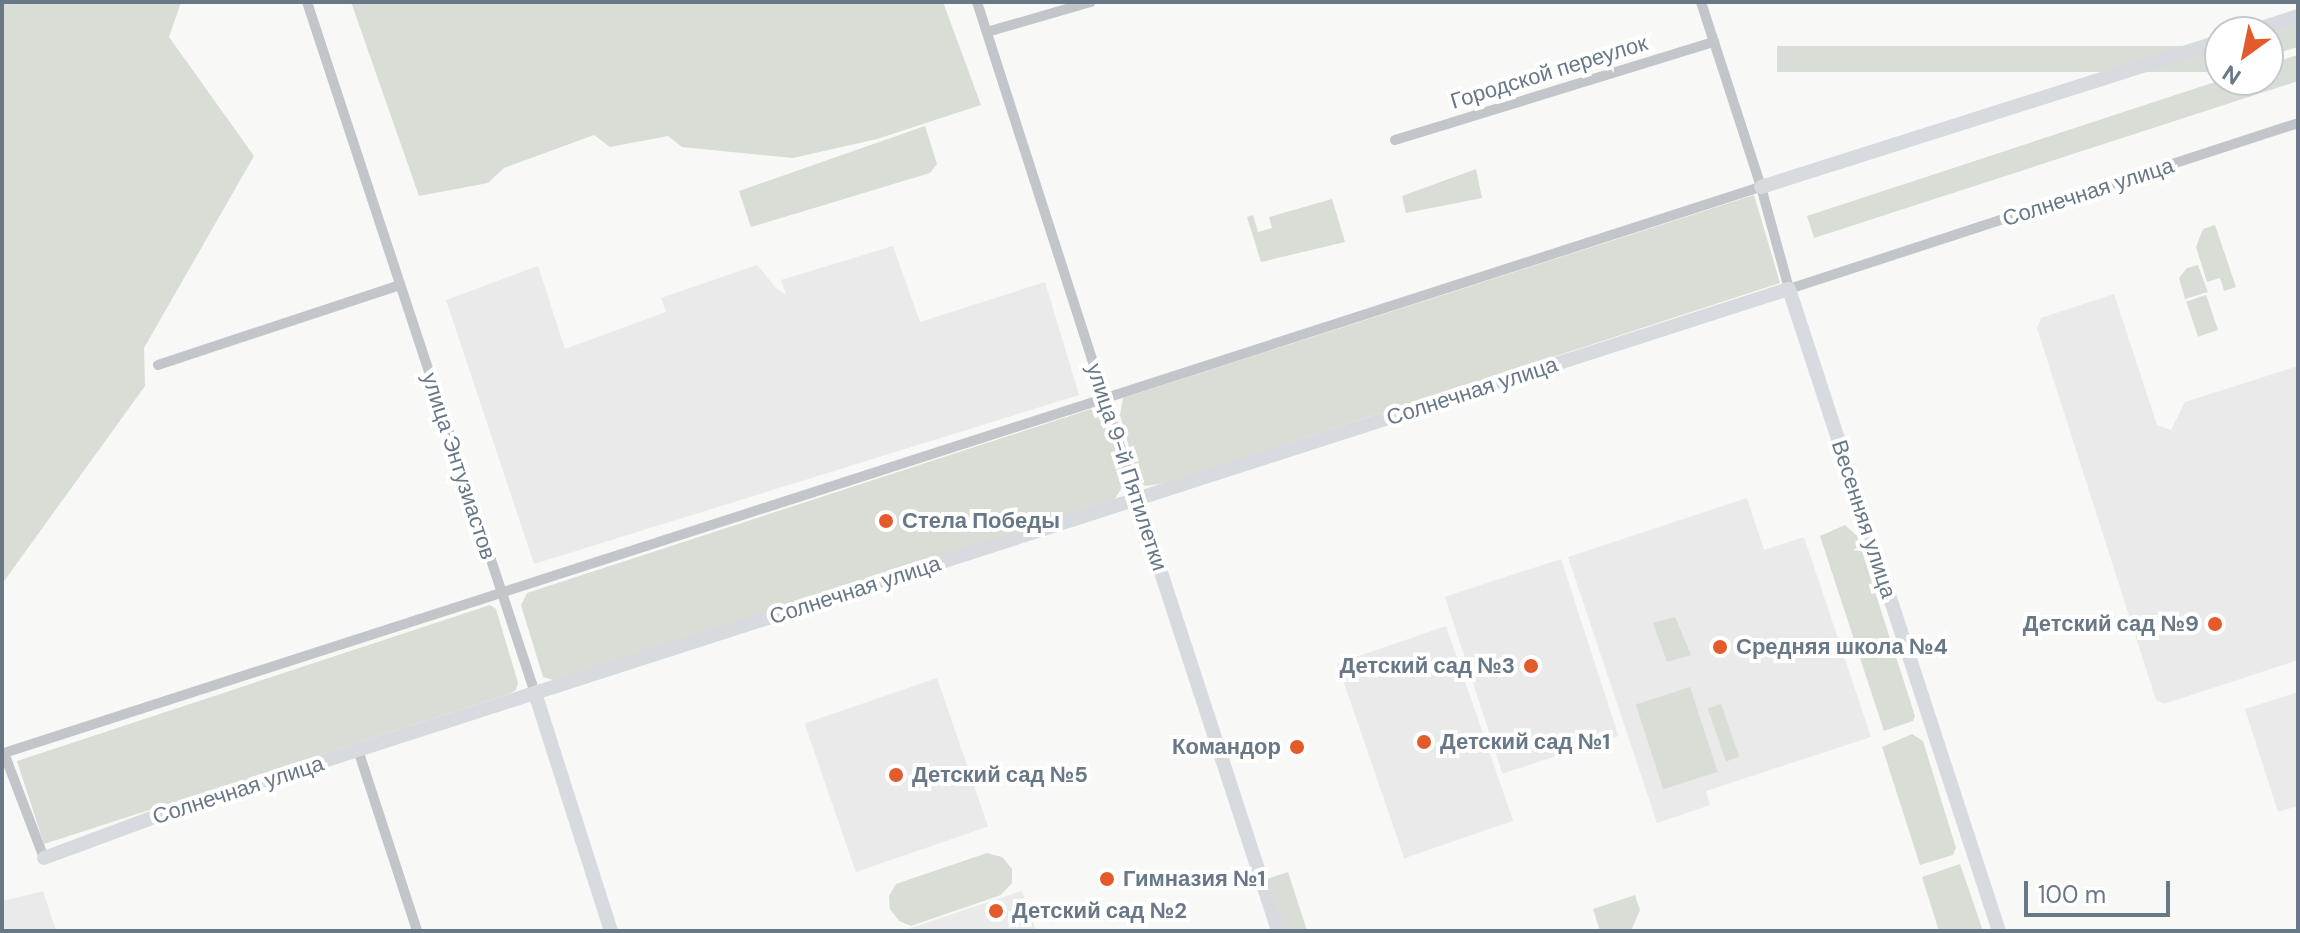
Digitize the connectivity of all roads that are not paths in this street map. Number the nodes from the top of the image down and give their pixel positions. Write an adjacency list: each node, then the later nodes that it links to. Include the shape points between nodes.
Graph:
1 (307, 2): 11 (street, улица Энтузиастов)
2 (977, 2): 5 (street, улица 9-й Пятилетки)
3 (1091, 2): 5 (street)
4 (1701, 2): 6 (street)
5 (987, 32): 14 (street, улица 9-й Пятилетки)
6 (1714, 42): 9 (street, Городской переулок); 10 (street)
7 (2204, 46): 10 (street)
8 (2298, 123): 12 (street, Солнечная улица)
9 (1395, 140)
10 (1761, 187): 12 (street); 14 (street, Солнечная улица)
11 (400, 285): 13 (street); 16 (street, улица Энтузиастов)
12 (1789, 289): 15 (street, Солнечная улица); 23 (street, Весенняя улица)
13 (158, 365)
14 (1106, 398): 15 (street, улица 9-й Пятилетки); 16 (street, Солнечная улица)
15 (1137, 499): 17 (street, Солнечная улица); 22 (street, улица 9-й Пятилетки)
16 (501, 593): 17 (street, улица Энтузиастов); 19 (street, Солнечная улица, via 4,753)
17 (535, 693): 18 (street, Солнечная улица); 21 (street, улица Энтузиастов)
18 (358, 750): 19 (street, Солнечная улица); 20 (street)
19 (44, 858)
20 (417, 931)
21 (611, 931)
22 (1278, 931)
23 (1999, 931)

